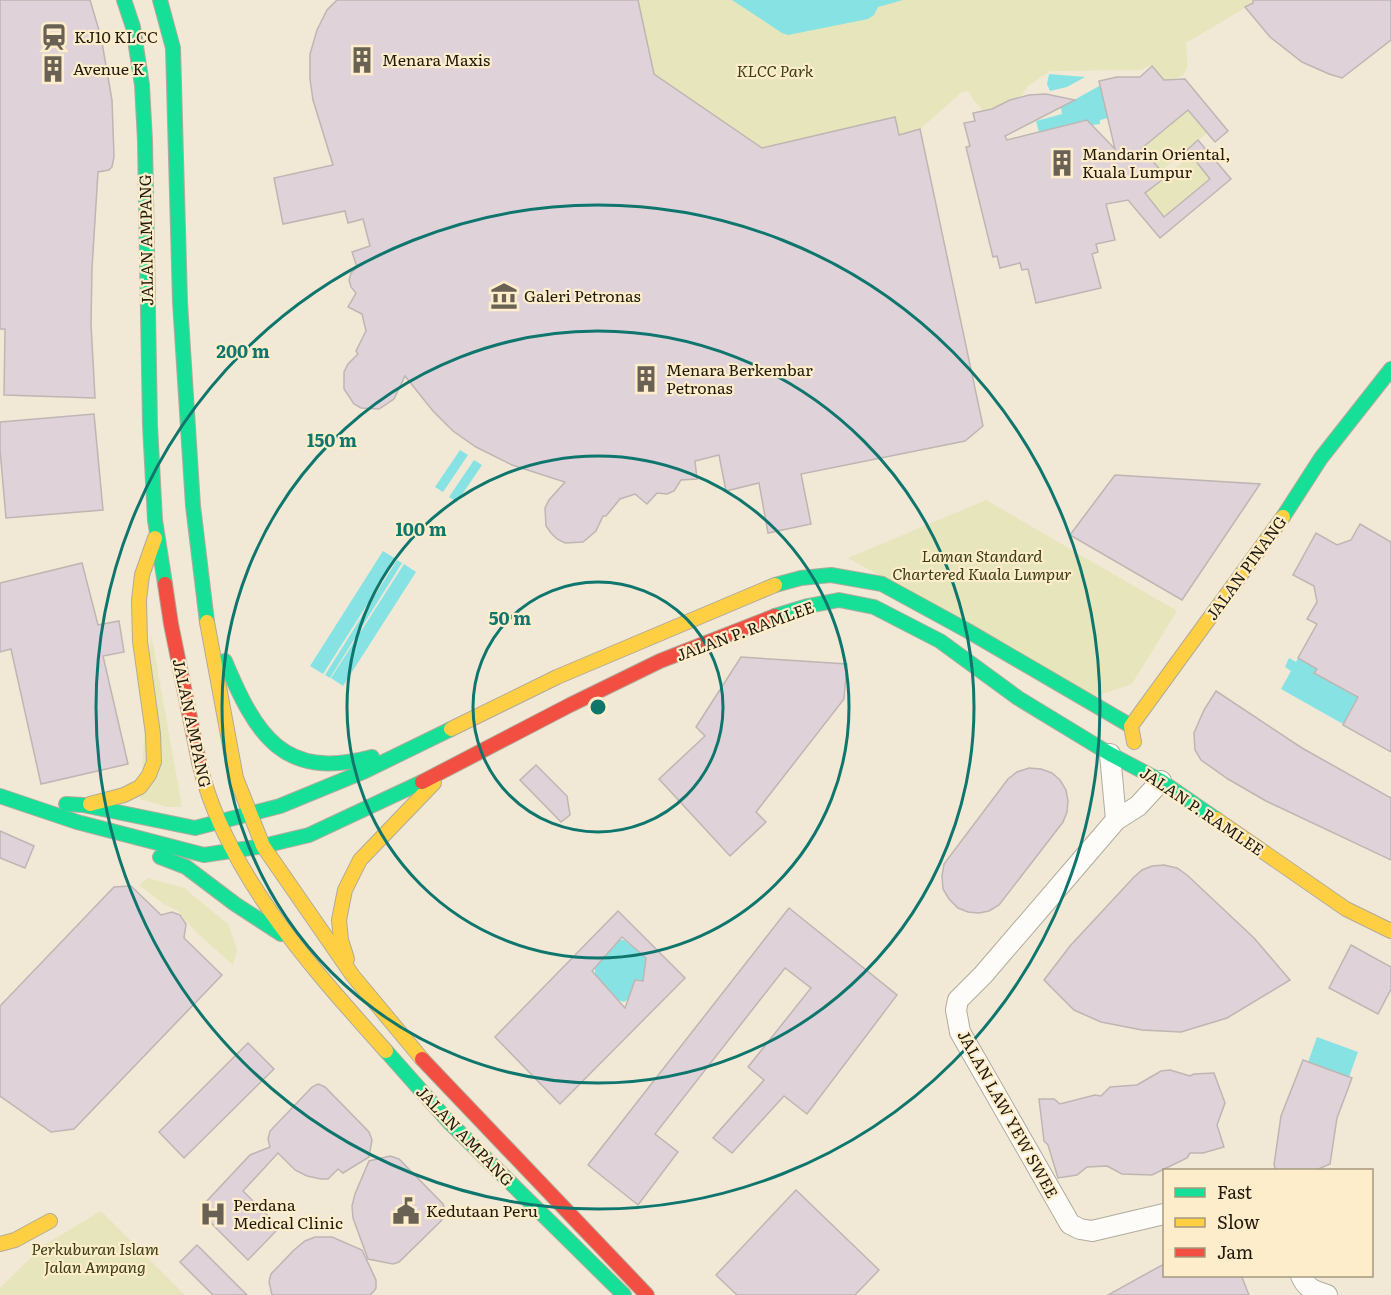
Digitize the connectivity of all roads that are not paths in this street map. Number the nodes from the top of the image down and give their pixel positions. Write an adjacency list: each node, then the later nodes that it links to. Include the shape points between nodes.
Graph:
1 (124, 0): 4 (main road, JALAN AMPANG, via 133,27 142,85 150,425)
2 (159, 0): 5 (main road, JALAN AMPANG, via 173,48 180,302 193,506)
3 (1391, 369): 6 (main road, JALAN PINANG, via 1321,458 1271,535)
4 (157, 533): 12 (main road, via 142,575 139,600 154,762 140,787); 16 (main road, JALAN AMPANG, via 192,730 206,791)
5 (205, 614): 7 (main road, via 252,716 272,743 301,760 319,764 367,759); 13 (main road, JALAN AMPANG, via 234,769)
6 (1131, 726): 7 (main road, JALAN P. RAMLEE, via 882,584 831,575 769,587 557,677); 10 (main road, via 1136,749)
7 (447, 731): 13 (main road, JALAN P. RAMLEE, via 365,771 280,806)
8 (1110, 754): 9 (main road, JALAN P. RAMLEE, via 1018,698 940,641 874,607 839,600 775,616 660,662); 10 (main road, JALAN P. RAMLEE); 14 (street)
9 (445, 771): 17 (main road, JALAN P. RAMLEE, via 309,835); 21 (main road, via 360,860 345,890 339,920)
10 (1155, 777): 14 (street, JALAN LAW YEW SWEE, via 1138,806); 19 (main road, JALAN P. RAMLEE, via 1346,909)
11 (0, 795): 12 (main road, JALAN P. RAMLEE); 15 (main road)
12 (83, 806): 16 (main road, JALAN P. RAMLEE, via 195,828)
13 (249, 814): 16 (main road, JALAN P. RAMLEE); 17 (main road, JALAN AMPANG)
14 (1116, 820): 22 (street, JALAN LAW YEW SWEE, via 958,1000 956,1021 1070,1224 1092,1231)
15 (77, 822): 18 (main road, JALAN P. RAMLEE, via 204,855); 20 (main road, via 186,867)
16 (220, 822): 18 (main road, JALAN AMPANG)
17 (263, 846): 18 (main road, JALAN P. RAMLEE); 21 (main road, JALAN AMPANG)
18 (233, 851): 20 (main road, JALAN AMPANG)
19 (1391, 931)
20 (295, 943): 26 (main road, JALAN AMPANG, via 449,1122)
21 (353, 976): 27 (main road, JALAN AMPANG, via 435,1074)
22 (1163, 1214)
23 (50, 1221): 24 (main road)
24 (0, 1244)
25 (1303, 1277): 28 (street, via 1313,1291)
26 (624, 1295)
27 (647, 1295)
28 (1327, 1295)

